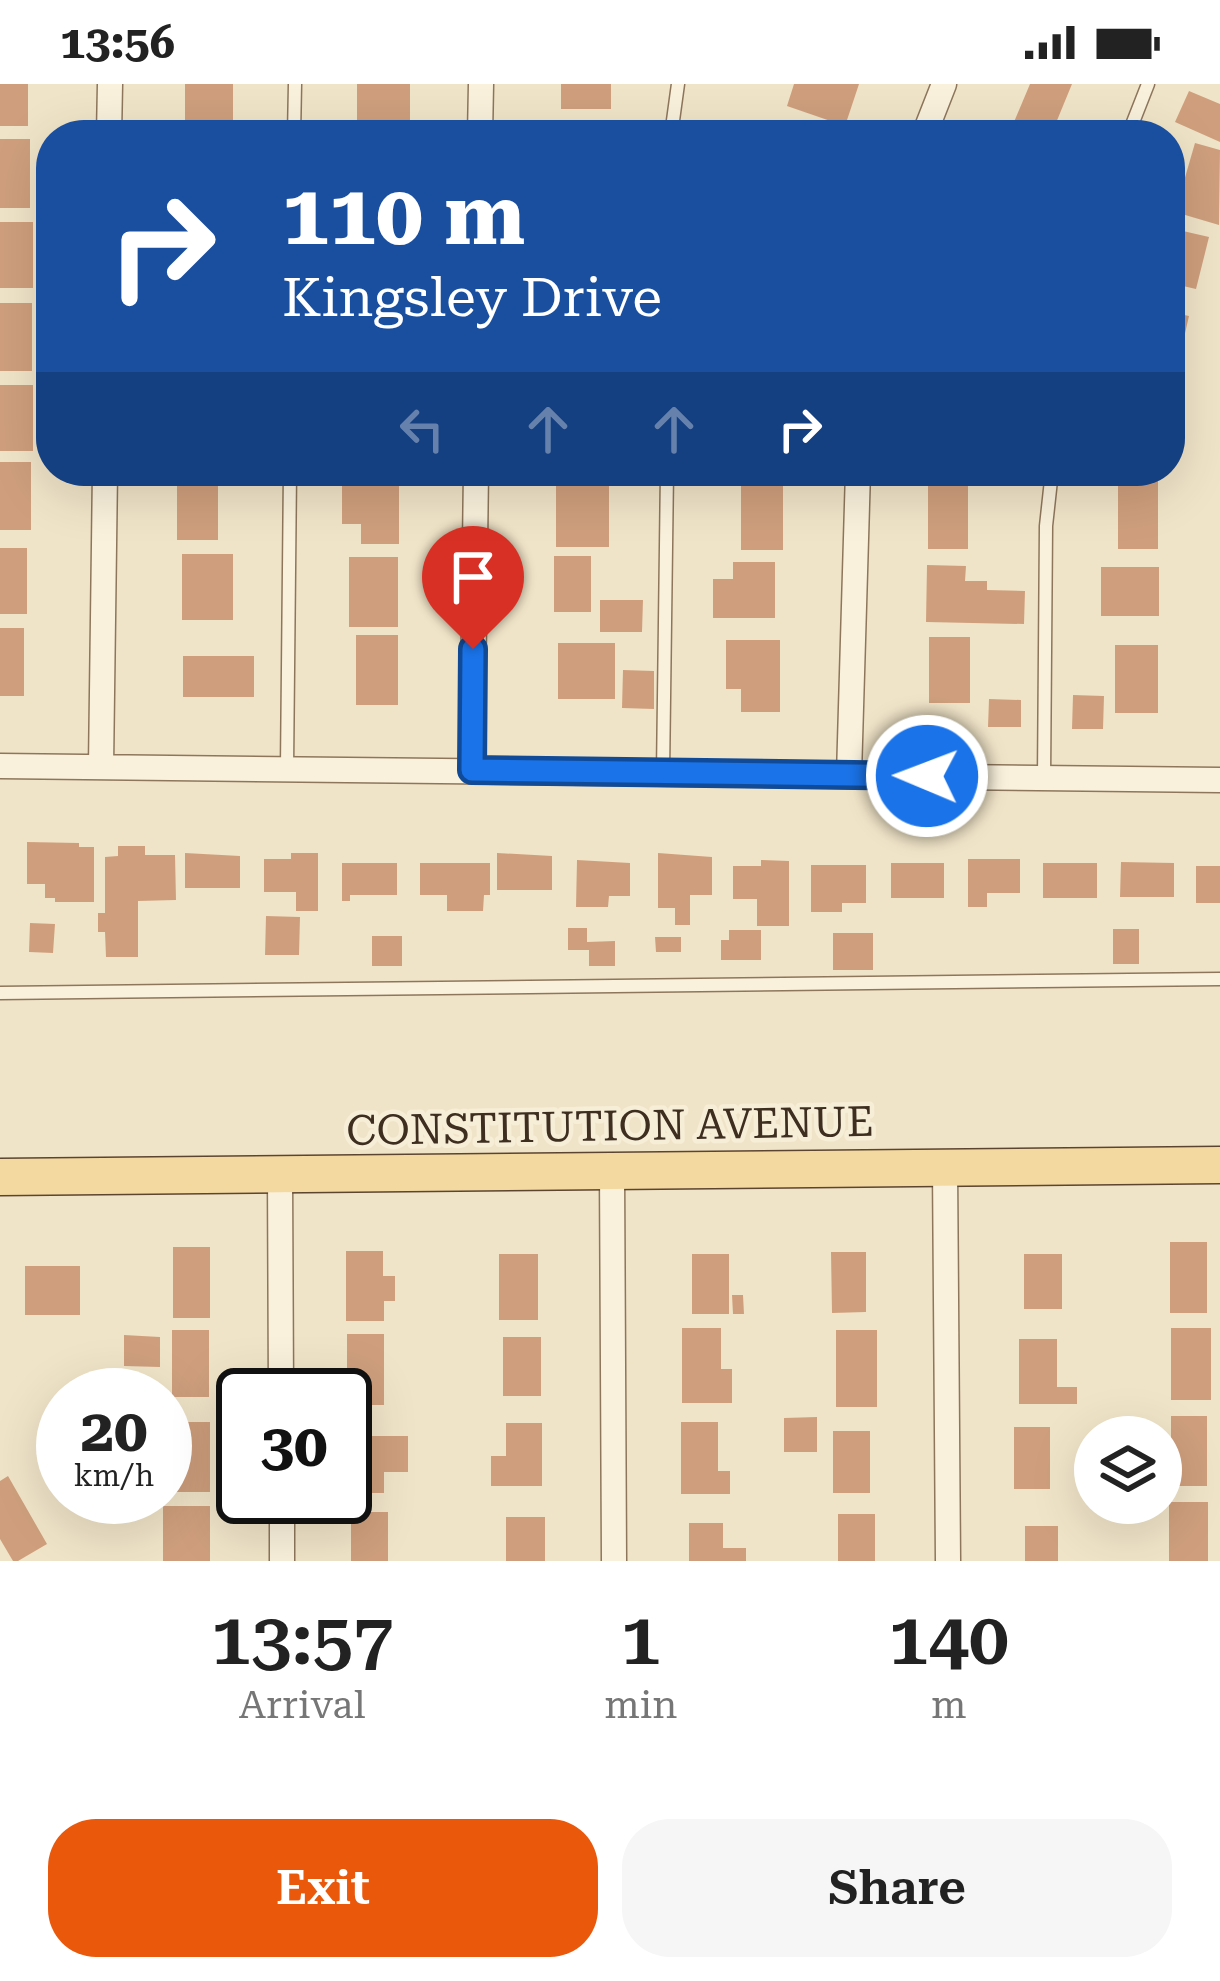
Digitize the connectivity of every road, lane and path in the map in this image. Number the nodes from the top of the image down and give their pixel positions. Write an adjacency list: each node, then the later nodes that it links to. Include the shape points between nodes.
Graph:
1 (110, 84): 7 (street)
2 (295, 84): 8 (lane)
3 (481, 84): 9 (street)
4 (678, 84): 10 (lane)
5 (944, 84): 11 (street)
6 (1148, 84): 12 (lane)
7 (109, 120)
8 (294, 120)
9 (480, 120)
10 (673, 120)
11 (930, 120)
12 (1134, 120)
13 (105, 486): 20 (street)
14 (290, 486): 21 (lane)
15 (476, 486): 22 (street)
16 (667, 486): 23 (lane)
17 (858, 486): 24 (street)
18 (1050, 486): 25 (lane)
19 (0, 766): 20 (street)
20 (101, 767): 21 (street)
21 (287, 768): 22 (street)
22 (472, 770): 23 (street)
23 (663, 772): 24 (street)
24 (849, 775): 25 (street)
25 (1044, 778): 26 (street)
26 (1220, 780)
27 (1220, 980): 28 (lane)
28 (0, 993)
29 (1220, 1165): 30 (main road, CONSTITUTION AVENUE)
30 (945, 1167): 31 (main road, CONSTITUTION AVENUE); 38 (street)
31 (612, 1171): 32 (main road, CONSTITUTION AVENUE); 37 (street)
32 (280, 1174): 33 (main road, CONSTITUTION AVENUE); 34 (street)
33 (0, 1178)
34 (281, 1368)
35 (282, 1524): 36 (street)
36 (282, 1561)
37 (614, 1561)
38 (948, 1561)

